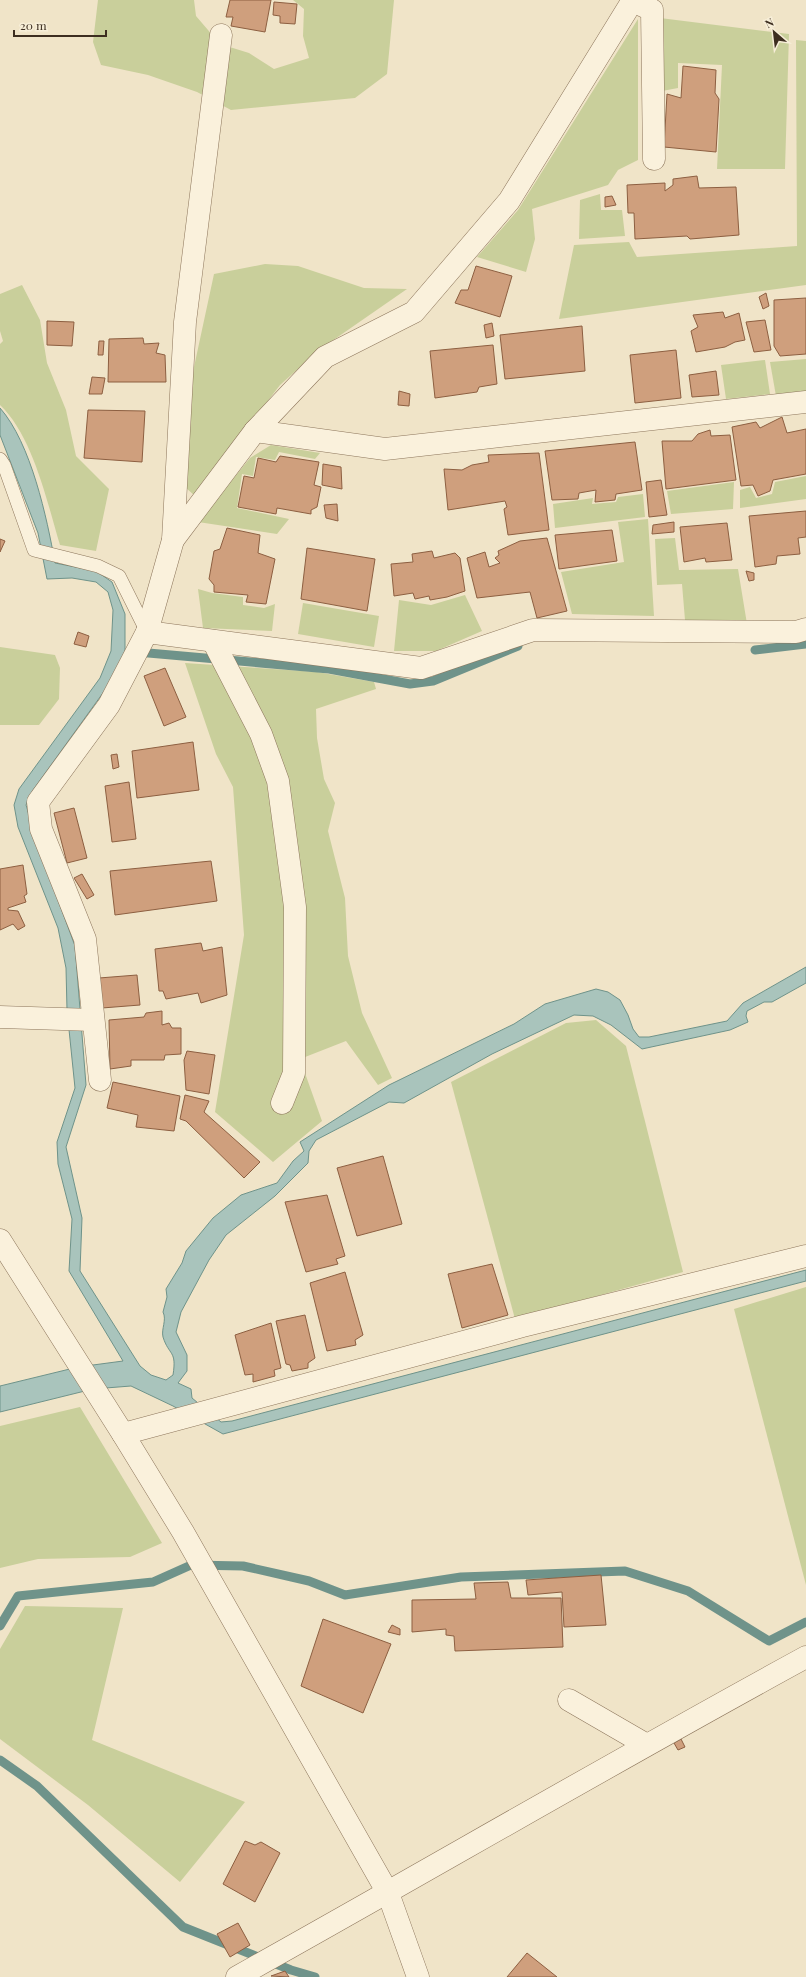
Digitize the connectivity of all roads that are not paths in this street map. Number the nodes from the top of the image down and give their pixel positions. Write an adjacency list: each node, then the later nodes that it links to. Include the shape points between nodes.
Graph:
1 (633, 0): 3 (street, via 652,10); 5 (street, via 509,201 414,312 325,356)
2 (221, 35): 7 (street, via 185,322)
3 (654, 158)
4 (806, 402): 5 (street, via 385,449)
5 (255, 431): 7 (street)
6 (0, 459): 9 (lane, via 34,550 98,566 119,576)
7 (173, 540): 9 (street)
8 (806, 630): 10 (street, via 534,630 421,668)
9 (147, 632): 10 (street); 12 (street, via 109,705 38,802 41,829 85,939)
10 (213, 641): 14 (street, via 261,734 278,781 295,907 294,1073)
11 (0, 1017): 12 (street)
12 (93, 1020): 13 (street)
13 (100, 1080)
14 (282, 1103)
15 (0, 1240): 17 (street)
16 (806, 1256): 17 (street, via 515,1328)
17 (124, 1434): 21 (street, via 183,1532)
18 (806, 1657): 20 (street)
19 (568, 1700): 20 (street)
20 (645, 1744): 21 (street)
21 (388, 1893): 22 (street); 23 (street)
22 (237, 1977)
23 (418, 1977)

